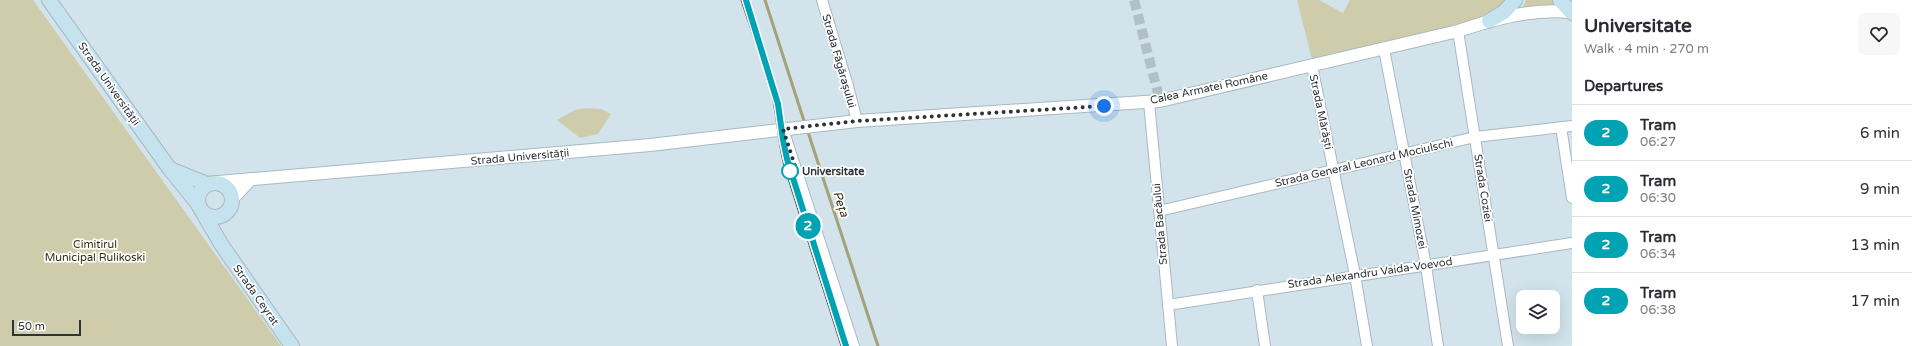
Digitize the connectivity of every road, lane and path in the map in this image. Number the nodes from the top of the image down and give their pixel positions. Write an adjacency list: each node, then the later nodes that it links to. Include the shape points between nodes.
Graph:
1 (49, 0): 18 (main road, Strada Universității)
2 (822, 0): 11 (street, Strada Făgărașului)
3 (1515, 0): 6 (main road, via 1504,12)
4 (1560, 0): 5 (main road)
5 (1571, 12): 6 (street, Calea Armatei Române, via 1532,12)
6 (1489, 21): 7 (street, Calea Armatei Române)
7 (1458, 31): 8 (street, Calea Armatei Române); 16 (street, Strada Coziei)
8 (1384, 49): 9 (street, Calea Armatei Române); 17 (street, Strada Mimozei)
9 (1312, 66): 10 (street, Calea Armatei Române); 19 (street, Strada Mărăști)
10 (1149, 102): 11 (street, Calea Armatei Române); 25 (street, Strada Bacăului)
11 (857, 121): 12 (street, Calea Armatei Române)
12 (817, 125): 15 (street, Strada Universității)
13 (1572, 126): 14 (street, Strada General Leonard Mociulschi)
14 (1561, 127): 16 (street, Strada General Leonard Mociulschi); 22 (street)
15 (786, 128): 20 (street, Strada Universității, via 650,145); 34 (street)
16 (1475, 137): 17 (street, Strada General Leonard Mociulschi); 28 (street, Strada Coziei)
17 (1404, 154): 19 (street, Strada General Leonard Mociulschi); 29 (street, Strada Mimozei)
18 (169, 168): 21 (main road, Strada Universității); 24 (main road, Strada Universității)
19 (1333, 169): 25 (street, Strada General Leonard Mociulschi); 30 (street, Strada Mărăști)
20 (251, 179): 21 (street, Strada Universității); 23 (street)
21 (212, 183): 23 (main road, via 228,188); 24 (main road, via 199,192)
22 (1572, 198)
23 (230, 205): 24 (main road, via 218,217 208,216); 27 (main road)
24 (200, 208): 27 (main road, Strada Ceyrat)
25 (1159, 211): 32 (street, Strada Bacăului)
26 (1572, 242): 28 (street, Strada Alexandru Vaida-Voevod)
27 (221, 244): 33 (main road, Strada Ceyrat)
28 (1494, 255): 29 (street, Strada Alexandru Vaida-Voevod); 39 (street, Strada Coziei)
29 (1426, 266): 30 (street, Strada Alexandru Vaida-Voevod); 38 (street, Strada Mimozei)
30 (1355, 275): 31 (street, Strada Alexandru Vaida-Voevod); 37 (street, Strada Mărăști)
31 (1257, 290): 32 (street, Strada Alexandru Vaida-Voevod); 36 (street)
32 (1168, 305): 35 (street, Strada Bacăului)
33 (292, 346)
34 (854, 346)
35 (1172, 346)
36 (1265, 346)
37 (1367, 346)
38 (1438, 346)
39 (1508, 346)

